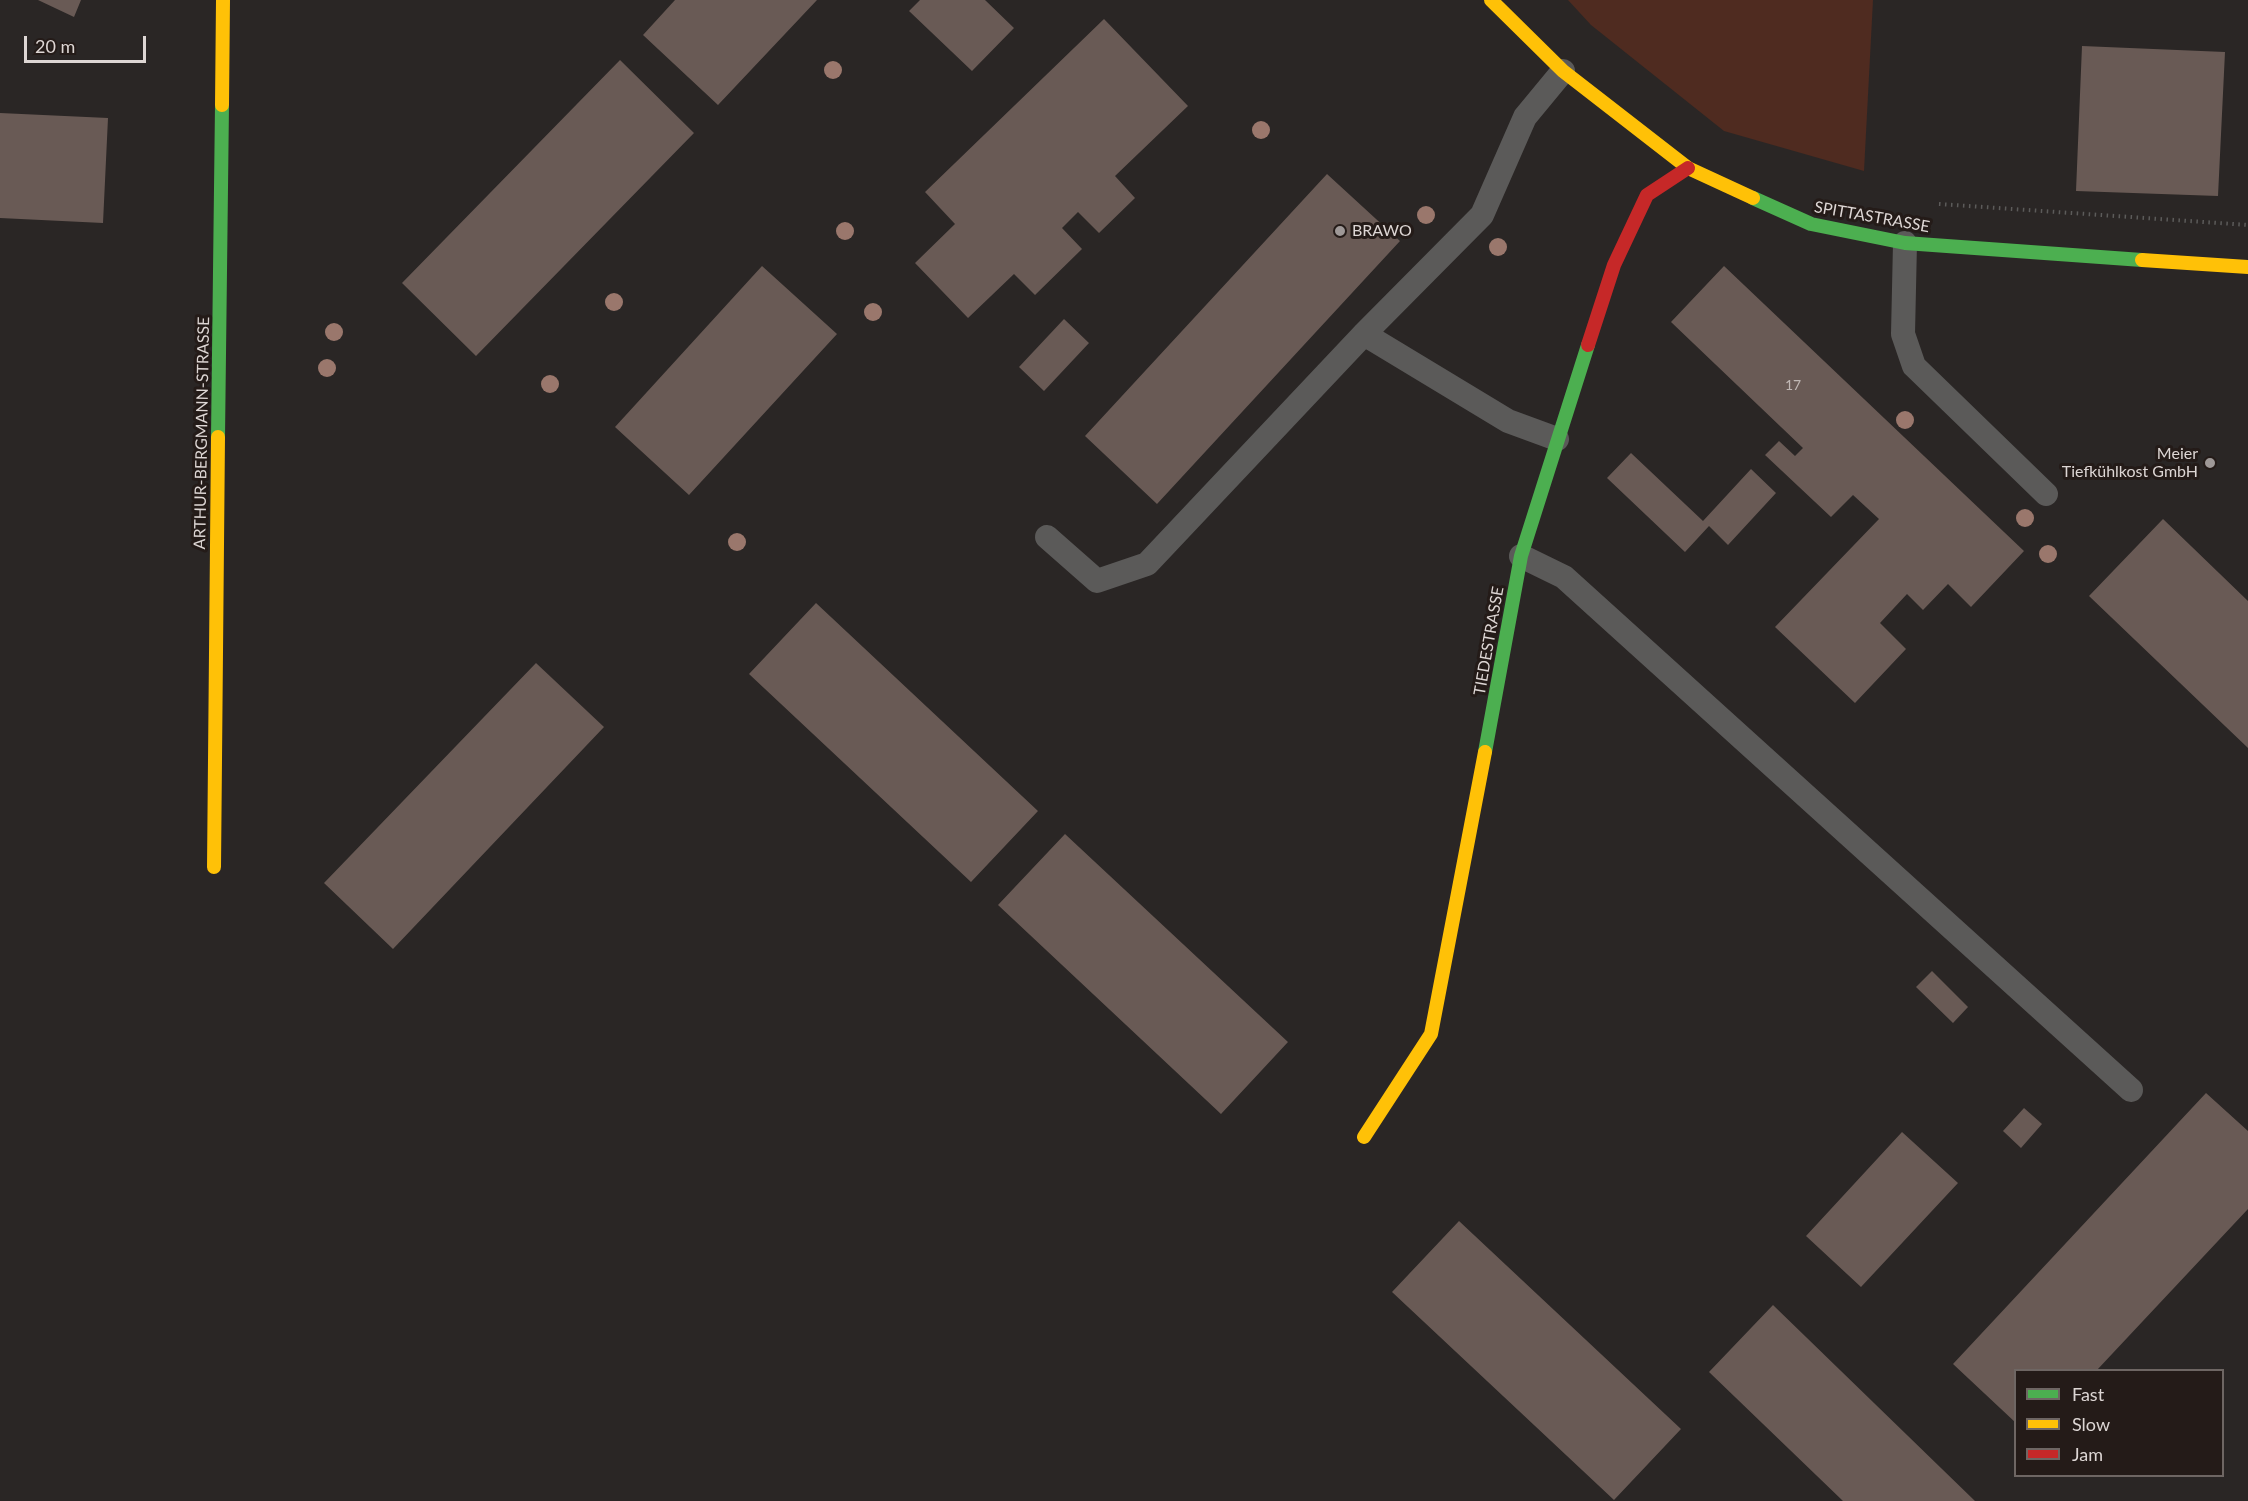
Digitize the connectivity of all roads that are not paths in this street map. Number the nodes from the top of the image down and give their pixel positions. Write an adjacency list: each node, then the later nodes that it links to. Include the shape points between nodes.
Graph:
1 (223, 0): 12 (street, ARTHUR-BERGMANN-STRASSE)
2 (1491, 0): 3 (street, SPITTASTRASSE)
3 (1563, 71): 4 (street, SPITTASTRASSE); 7 (lane, via 1525,117 1482,215)
4 (1688, 168): 5 (street, SPITTASTRASSE, via 1811,225); 8 (street, TIEDESTRASSE, via 1647,195 1614,265)
5 (1905, 243): 6 (street, SPITTASTRASSE); 9 (lane, via 1903,334 1914,366)
6 (2248, 267)
7 (1364, 334): 8 (lane, via 1508,421); 10 (lane, via 1147,564 1097,582)
8 (1557, 439): 11 (street, TIEDESTRASSE)
9 (2046, 494)
10 (1047, 537)
11 (1521, 556): 13 (lane, via 1564,577); 14 (street, TIEDESTRASSE, via 1431,1034)
12 (214, 867)
13 (2131, 1090)
14 (1364, 1137)

